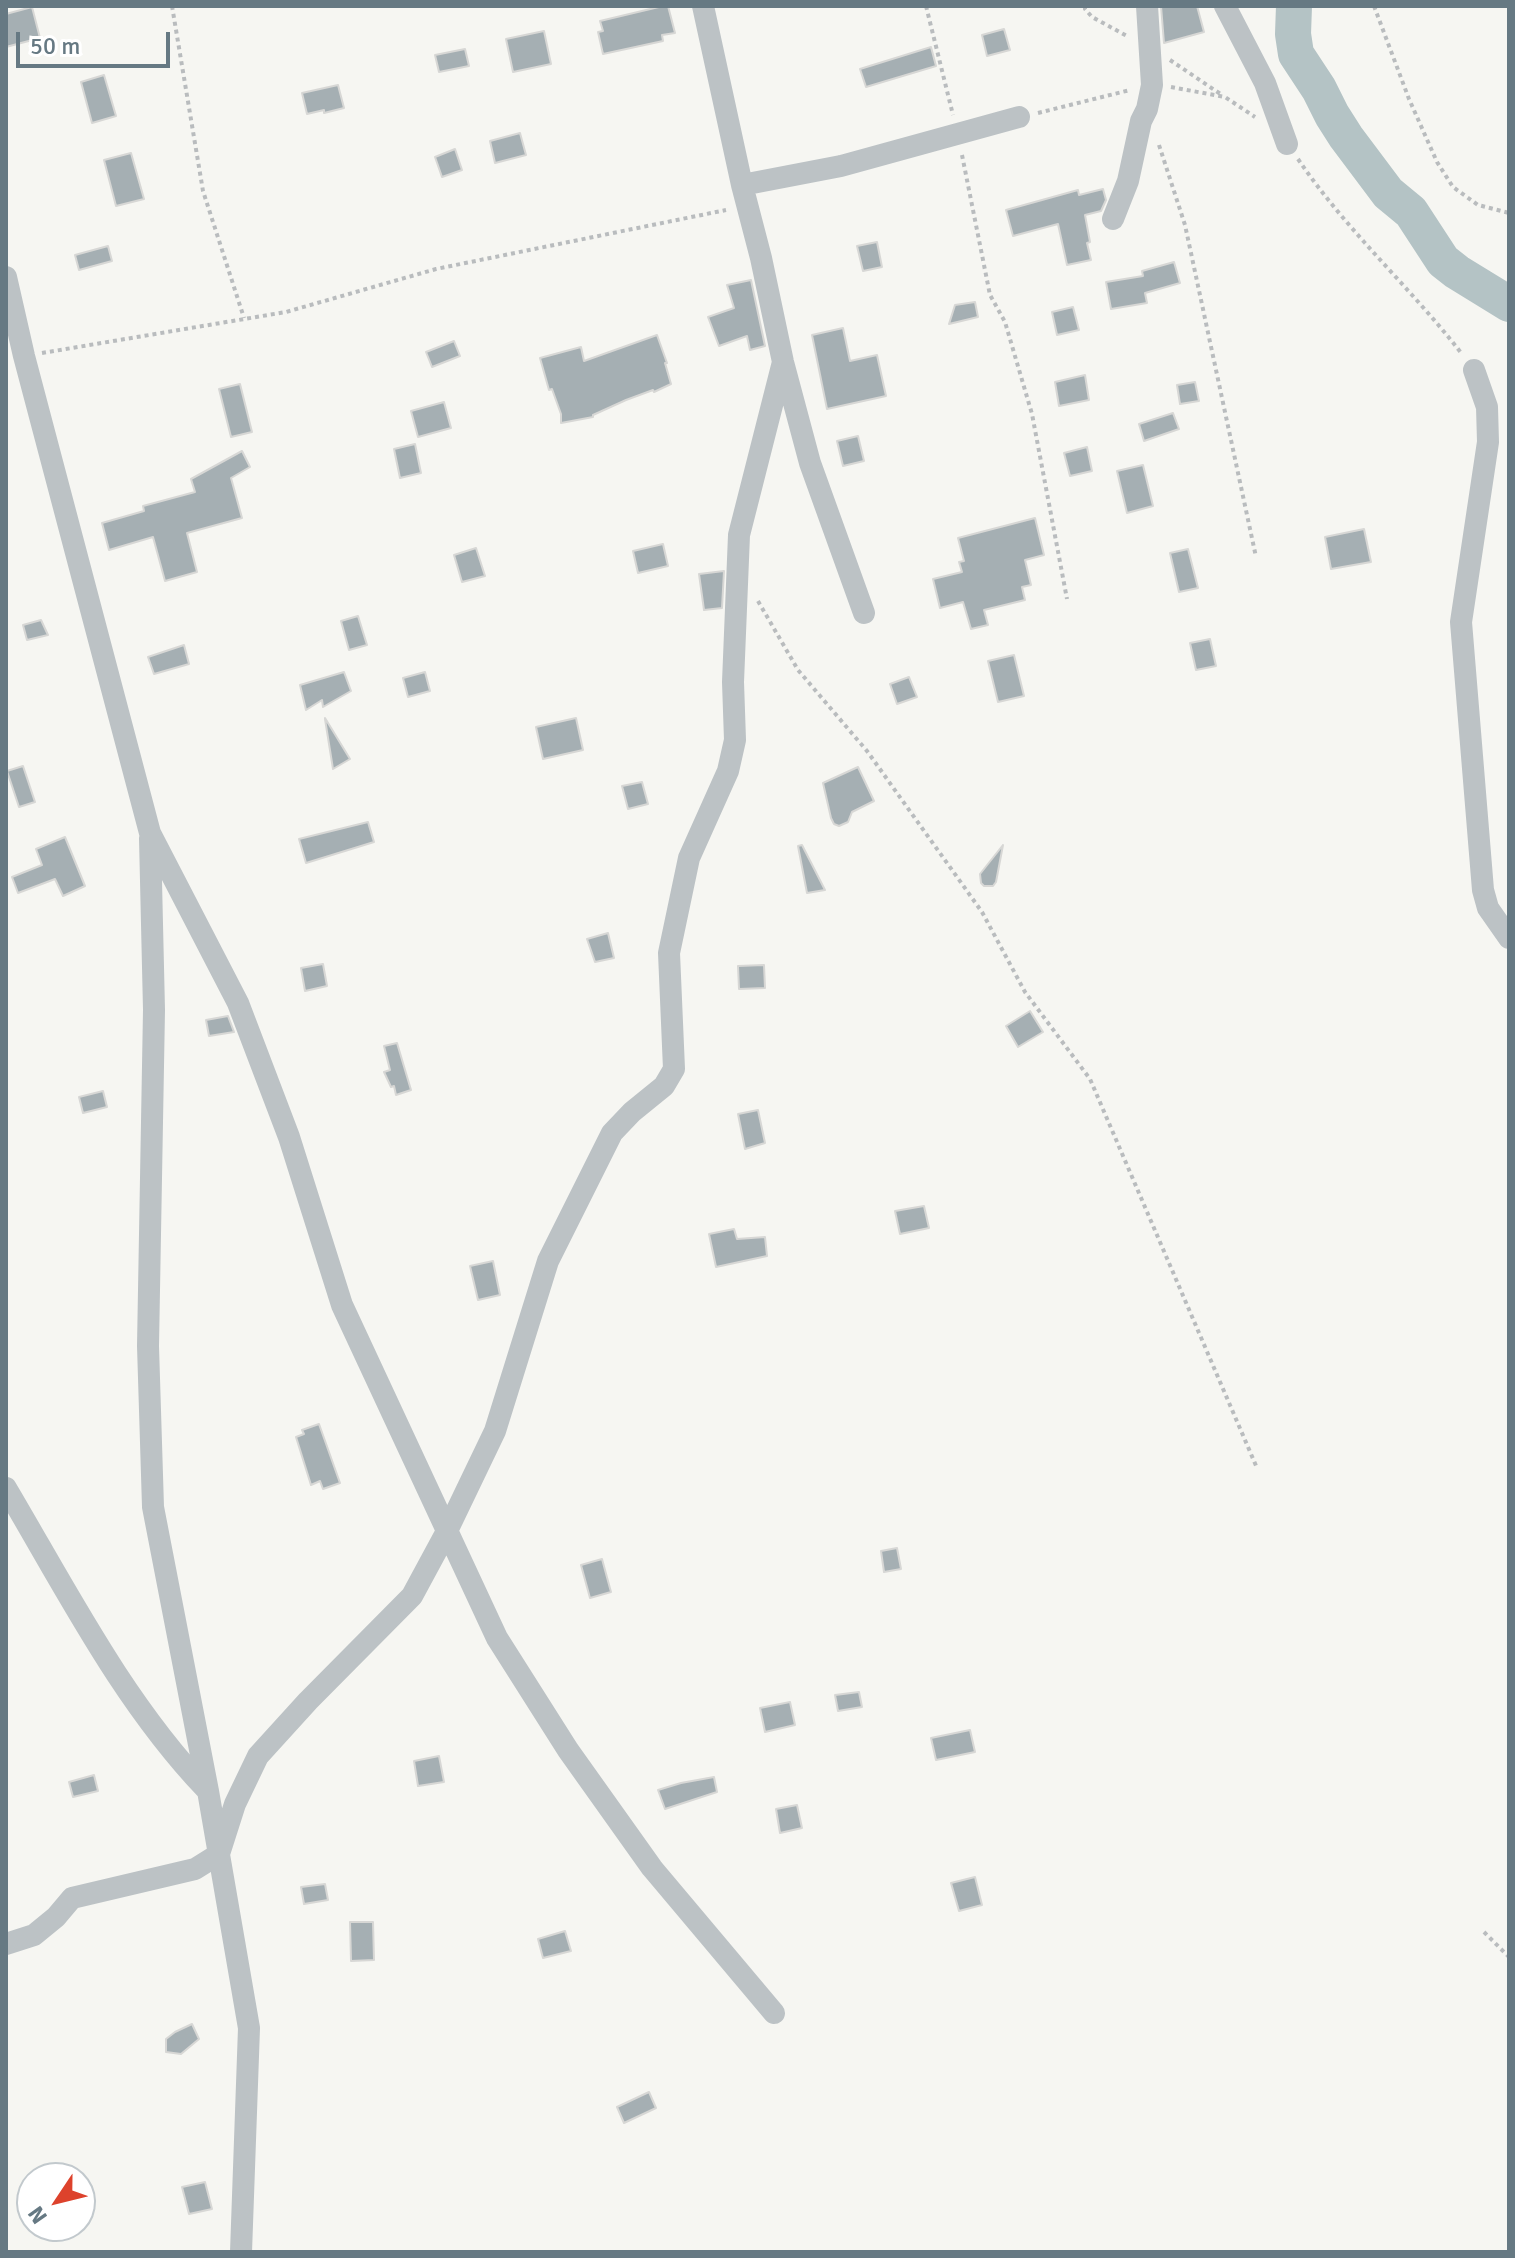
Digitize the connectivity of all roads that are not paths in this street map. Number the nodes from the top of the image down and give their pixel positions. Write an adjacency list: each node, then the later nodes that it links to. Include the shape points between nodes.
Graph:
1 (703, 6): 6 (street)
2 (1147, 6): 7 (street, via 1152,85)
3 (1225, 6): 5 (street, via 1260,73)
4 (1019, 117): 6 (street)
5 (1287, 144)
6 (745, 195): 10 (street)
7 (1113, 219)
8 (6, 277): 9 (street)
9 (15, 358): 13 (street)
10 (783, 362): 12 (street, via 810,463); 16 (street, via 739,535 735,740 728,771 689,858 669,953 674,1069 664,1086 612,1133 548,1261 495,1431)
11 (1474, 370): 14 (street, via 1487,407 1488,442 1461,622 1483,890 1488,908)
12 (864, 613)
13 (150, 833): 16 (street, via 238,1003 289,1137 342,1305); 17 (street, via 154,1010 148,1346 153,1507)
14 (1509, 938)
15 (6, 1488): 17 (street, via 112,1667 180,1762)
16 (446, 1533): 18 (street, via 412,1596 258,1756); 20 (street, via 497,1638 568,1750 652,1868)
17 (208, 1791): 18 (street)
18 (219, 1854): 19 (street, via 195,1869 72,1898 34,1935); 21 (street, via 249,2028)
19 (6, 1944)
20 (774, 2013)
21 (241, 2252)

